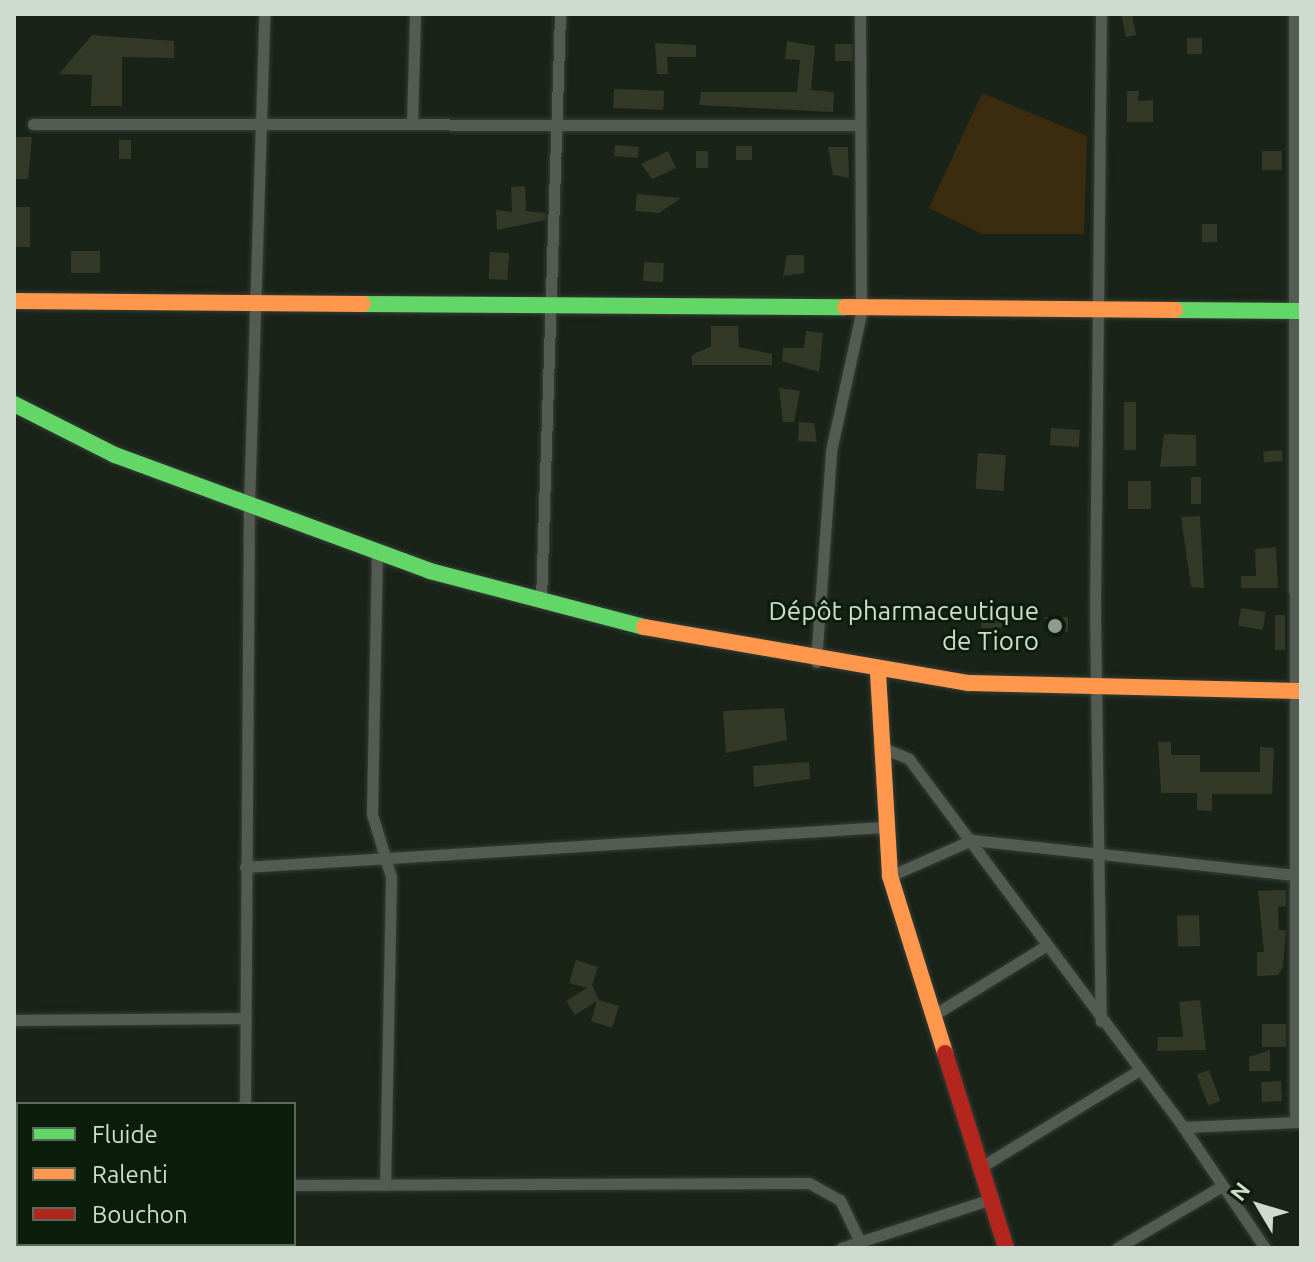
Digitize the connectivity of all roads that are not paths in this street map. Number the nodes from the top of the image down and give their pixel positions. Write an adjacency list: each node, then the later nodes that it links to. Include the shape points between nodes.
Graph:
1 (264, 14): 11 (street)
2 (415, 14): 8 (street)
3 (560, 14): 9 (street)
4 (860, 14): 10 (street)
5 (1101, 14): 18 (street)
6 (1294, 14): 12 (street)
7 (33, 124): 11 (street)
8 (412, 124): 9 (street); 11 (street)
9 (557, 124): 10 (street); 15 (street)
10 (859, 125): 17 (street)
11 (257, 128): 14 (street)
12 (1298, 136): 16 (street)
13 (14, 301): 14 (main road)
14 (252, 305): 15 (main road); 21 (street)
15 (551, 305): 17 (main road); 23 (street)
16 (1297, 311): 18 (main road); 20 (street)
17 (861, 313): 18 (main road); 24 (street, via 831,451)
18 (1100, 315): 26 (street, via 1095,610)
19 (14, 404): 21 (main road, via 115,455)
20 (1298, 483): 27 (street)
21 (249, 504): 22 (main road); 33 (street)
22 (377, 551): 23 (main road); 31 (street, via 372,814)
23 (541, 600): 24 (main road, via 688,639)
24 (816, 662): 25 (main road)
25 (878, 673): 26 (main road); 28 (main road)
26 (1101, 687): 27 (main road); 32 (street)
27 (1298, 691): 35 (street)
28 (879, 747): 29 (main road); 30 (street, via 909,759)
29 (884, 827): 31 (street); 34 (main road)
30 (972, 840): 32 (street); 34 (street); 36 (street)
31 (382, 858): 33 (street); 47 (street, via 391,877)
32 (1098, 858): 35 (street); 40 (street)
33 (245, 867): 38 (street)
34 (890, 876): 37 (main road)
35 (1300, 876): 43 (street)
36 (1047, 945): 37 (street); 40 (street)
37 (932, 1016): 45 (main road)
38 (245, 1018): 39 (street); 42 (street)
39 (14, 1020)
40 (1101, 1021): 41 (street)
41 (1139, 1070): 44 (street); 45 (street)
42 (245, 1102)
43 (1298, 1122): 44 (street)
44 (1183, 1127): 48 (street)
45 (981, 1167): 49 (main road)
46 (296, 1185): 47 (street)
47 (385, 1185): 50 (street, via 809,1183 840,1200)
48 (1222, 1186): 53 (street); 54 (street)
49 (991, 1199): 50 (street); 52 (main road)
50 (860, 1242): 51 (street)
51 (841, 1248)
52 (1006, 1248)
53 (1117, 1248)
54 (1265, 1248)

